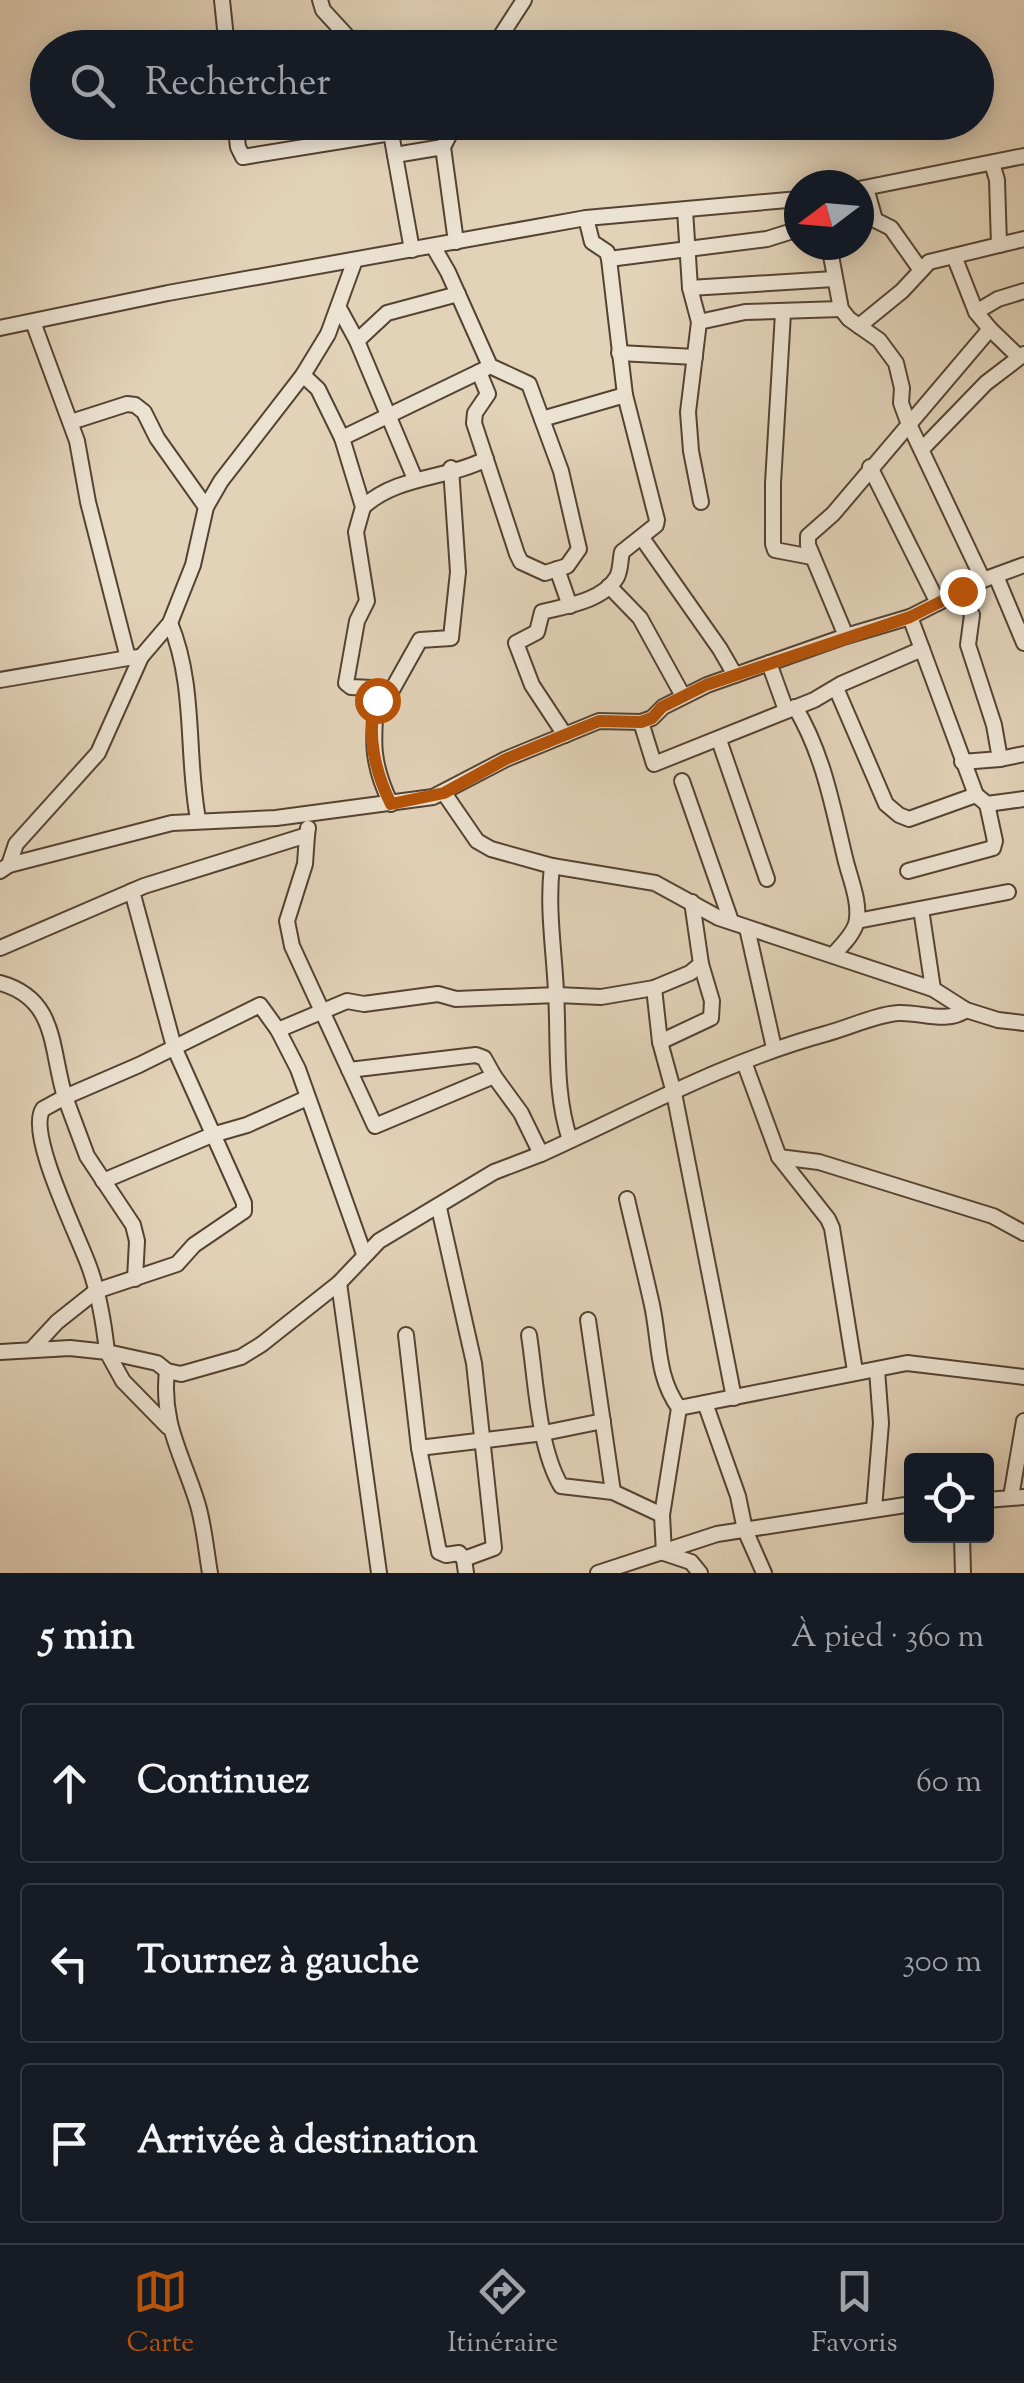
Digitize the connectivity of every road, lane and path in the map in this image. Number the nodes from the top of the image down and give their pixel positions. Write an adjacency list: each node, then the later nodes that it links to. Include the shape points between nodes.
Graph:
1 (222, 0): 4 (street)
2 (320, 0): 5 (street)
3 (524, 0): 6 (street)
4 (225, 30)
5 (342, 30)
6 (505, 30)
7 (237, 140): 8 (street, via 243,157)
8 (329, 140)
9 (392, 140): 12 (street)
10 (447, 140): 11 (street)
11 (443, 147): 12 (street); 22 (street)
12 (395, 155): 26 (street)
13 (1024, 156): 14 (street)
14 (992, 162): 15 (street); 23 (street)
15 (874, 187)
16 (784, 200): 17 (street)
17 (685, 210): 18 (street); 25 (street)
18 (586, 218): 22 (street); 28 (street, via 592,242)
19 (874, 218): 31 (street, via 891,228)
20 (784, 234): 25 (street)
21 (1024, 238): 23 (street)
22 (456, 242): 24 (street)
23 (999, 244): 27 (street)
24 (432, 246): 26 (street); 35 (street)
25 (688, 248): 28 (street); 33 (street)
26 (412, 250): 29 (street)
27 (954, 256): 31 (street); 38 (street)
28 (609, 259): 46 (street)
29 (355, 260): 36 (street); 40 (street)
30 (832, 260): 32 (street)
31 (920, 268): 42 (street)
32 (834, 279): 33 (street); 37 (street)
33 (690, 288): 41 (street)
34 (1024, 292): 38 (street)
35 (458, 294): 45 (street, via 387,313); 49 (street)
36 (339, 308): 45 (street); 50 (street)
37 (841, 309): 39 (street); 42 (street)
38 (976, 312): 44 (street)
39 (783, 313): 41 (street); 66 (street, via 773,544 782,553)
40 (32, 322): 43 (street); 54 (street)
41 (699, 322): 48 (street)
42 (860, 326): 55 (street, via 896,363)
43 (0, 328)
44 (990, 329): 47 (street); 55 (street)
45 (357, 341): 52 (street)
46 (619, 353): 48 (street); 51 (street)
47 (1021, 355): 57 (street)
48 (695, 357): 62 (street, via 688,412)
49 (484, 369): 52 (street); 53 (street, via 529,384); 58 (street, via 488,394 473,418)
50 (303, 375): 56 (street, via 318,389); 63 (street)
51 (625, 395): 53 (street); 65 (street, via 656,520)
52 (387, 416): 56 (street); 61 (street)
53 (542, 419): 68 (street, via 579,548)
54 (71, 422): 63 (street, via 135,405); 79 (street)
55 (908, 422): 57 (street); 59 (street)
56 (342, 438): 64 (street)
57 (923, 448): 69 (street)
58 (486, 459): 60 (street); 68 (street, via 521,562 544,574)
59 (870, 466): 66 (street, via 808,536); 72 (street)
60 (451, 468): 61 (street); 84 (street, via 458,572 451,638 415,644 392,690)
61 (415, 480): 64 (street)
62 (701, 502)
63 (206, 506): 75 (street, via 193,566)
64 (362, 507): 84 (street, via 356,532 367,602 346,683)
65 (642, 538): 70 (street, via 622,552); 81 (street)
66 (812, 557): 76 (street)
67 (1024, 565): 69 (street)
68 (557, 569): 73 (street)
69 (989, 578): 71 (street); 77 (street)
70 (610, 586): 73 (street); 85 (street, via 640,618)
71 (962, 591): 72 (street); 91 (street, via 972,615 968,645)
72 (938, 603): 74 (street)
73 (570, 606): 88 (street, via 542,612 537,632 515,644 532,685)
74 (910, 617): 76 (street); 78 (street)
75 (170, 624): 79 (street); 99 (street, via 188,696)
76 (846, 636): 80 (street)
77 (1024, 643)
78 (922, 649): 83 (street); 92 (street)
79 (135, 658): 82 (street); 102 (street, via 98,753 16,844)
80 (769, 663): 81 (street); 86 (street)
81 (734, 675): 85 (street)
82 (0, 680)
83 (836, 688): 86 (street); 96 (street, via 886,804 899,815 909,819)
84 (377, 694): 97 (street, via 375,759)
85 (684, 696): 87 (street)
86 (791, 708): 89 (street); 110 (street, via 809,730 830,790)
87 (641, 722): 88 (street, via 599,721); 89 (street, via 654,764)
88 (566, 734): 94 (street)
89 (719, 740): 104 (street)
90 (1024, 754): 91 (street)
91 (1000, 759): 92 (street)
92 (962, 762): 96 (street)
93 (682, 781): 109 (street)
94 (444, 793): 97 (street); 101 (street, via 482,846)
95 (1024, 799): 96 (street)
96 (982, 800): 103 (street, via 994,848)
97 (391, 804): 98 (street)
98 (310, 813): 99 (street); 100 (street)
99 (198, 819): 102 (street)
100 (306, 834): 105 (street); 119 (street, via 305,864 287,922 293,951)
101 (552, 866): 107 (street, via 655,883); 118 (street, via 548,912)
102 (4, 868)
103 (908, 871)
104 (767, 879)
105 (132, 891): 112 (street); 124 (street)
106 (1008, 892): 108 (street)
107 (692, 902): 109 (street); 114 (street)
108 (920, 909): 110 (street); 117 (street)
109 (731, 921): 111 (street)
110 (857, 922): 113 (street)
111 (747, 928): 113 (street); 125 (street)
112 (0, 948)
113 (833, 955): 117 (street)
114 (701, 964): 116 (street); 123 (street, via 711,1018)
115 (0, 983): 130 (street, via 32,998 48,1020)
116 (654, 988): 118 (street, via 601,997); 123 (street)
117 (933, 989): 120 (street)
118 (556, 995): 119 (street, via 438,994); 133 (street, via 560,1095)
119 (323, 1009): 122 (street); 127 (street)
120 (966, 1010): 121 (street); 125 (street, via 950,1017 883,1015)
121 (1024, 1023)
122 (278, 1030): 124 (street, via 260,1005); 131 (street)
123 (660, 1042): 129 (street)
124 (174, 1047): 130 (street); 132 (street)
125 (774, 1048): 126 (street)
126 (744, 1062): 129 (street); 135 (street)
127 (349, 1070): 128 (street, via 476,1054); 128 (street, via 375,1126)
128 (494, 1076): 134 (street, via 522,1112)
129 (674, 1093): 133 (street); 154 (street)
130 (65, 1097): 136 (street); 143 (street, via 43,1109 38,1124)
131 (307, 1098): 132 (street); 140 (street)
132 (212, 1135): 136 (street); 141 (street, via 244,1210 177,1264)
133 (570, 1140): 134 (street)
134 (541, 1154): 138 (street, via 494,1172)
135 (778, 1157): 139 (street, via 819,1162 993,1216); 152 (street, via 832,1228)
136 (103, 1181): 141 (street, via 136,1235)
137 (627, 1199): 156 (street, via 657,1354)
138 (439, 1208): 140 (street); 161 (street, via 474,1363)
139 (1024, 1233)
140 (364, 1254): 142 (street)
141 (135, 1279): 143 (street)
142 (339, 1283): 151 (street, via 240,1357 181,1374); 174 (street)
143 (96, 1291): 147 (street); 149 (street)
144 (588, 1320): 157 (street)
145 (406, 1335): 162 (street)
146 (529, 1335): 160 (street)
147 (32, 1348): 148 (street); 149 (street)
148 (0, 1352)
149 (107, 1352): 151 (street); 159 (street, via 123,1381)
150 (876, 1370): 152 (street); 153 (street, via 908,1363); 166 (street, via 881,1423)
151 (167, 1371): 159 (street)
152 (855, 1371): 154 (street)
153 (1024, 1378)
154 (734, 1398): 155 (street)
155 (704, 1403): 156 (street); 168 (street)
156 (679, 1408): 167 (street)
157 (603, 1421): 160 (street); 163 (street)
158 (1024, 1422): 164 (street)
159 (169, 1428): 173 (street, via 198,1506)
160 (544, 1432): 161 (street); 163 (street, via 561,1486)
161 (482, 1440): 162 (street); 171 (street, via 494,1548)
162 (418, 1448): 171 (street, via 438,1552 458,1554)
163 (613, 1492): 167 (street)
164 (1017, 1497)
165 (904, 1505): 166 (street)
166 (874, 1509): 168 (street)
167 (662, 1514): 170 (street)
168 (745, 1530): 170 (street); 177 (street)
169 (962, 1543): 178 (street)
170 (664, 1553): 172 (street); 176 (street, via 691,1562)
171 (465, 1566)
172 (628, 1569): 175 (street)
173 (210, 1573)
174 (379, 1573)
175 (598, 1573)
176 (700, 1573)
177 (764, 1573)
178 (963, 1573)

